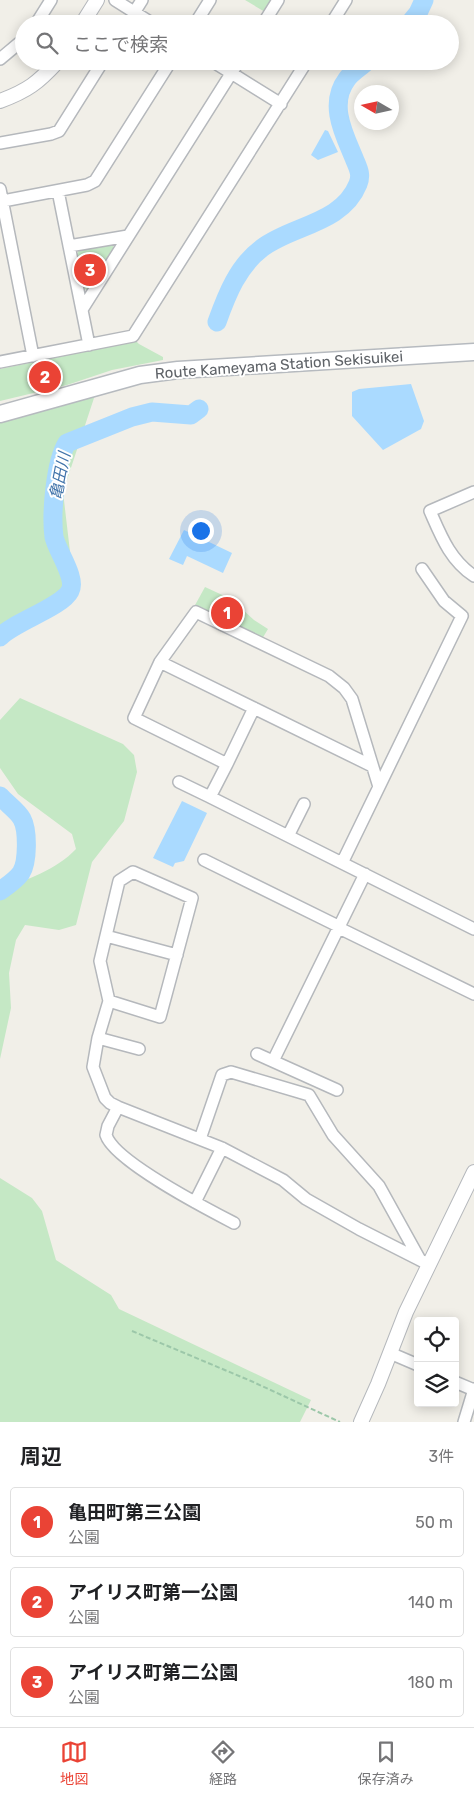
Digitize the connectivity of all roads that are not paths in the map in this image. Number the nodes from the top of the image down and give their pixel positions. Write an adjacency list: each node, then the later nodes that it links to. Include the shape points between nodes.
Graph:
1 (51, 0): 9 (street)
2 (97, 0): 10 (street)
3 (115, 0): 8 (street)
4 (142, 0): 8 (street)
5 (210, 0): 13 (street)
6 (278, 0): 14 (street)
7 (346, 0): 15 (street)
8 (135, 12): 11 (street); 12 (street)
9 (42, 15)
10 (88, 15)
11 (133, 15)
12 (140, 15)
13 (201, 15)
14 (269, 15)
15 (337, 15)
16 (15, 47): 17 (street)
17 (0, 59)
18 (50, 70): 25 (street, via 23,92)
19 (97, 70): 27 (street, via 59,131)
20 (165, 70): 29 (street, via 95,181)
21 (225, 70): 24 (street)
22 (233, 70): 24 (street)
23 (302, 70): 26 (street)
24 (231, 74): 26 (street); 31 (street)
25 (0, 101)
26 (281, 104): 34 (street, via 133,336)
27 (0, 143)
28 (0, 189): 30 (street)
29 (58, 191): 30 (street); 32 (street)
30 (3, 201): 36 (street)
31 (128, 236): 32 (street); 33 (street)
32 (69, 246): 33 (street)
33 (83, 308): 34 (street)
34 (89, 346): 36 (street)
35 (474, 352): 38 (main road, Route Kameyama Station Sekisuikei, via 178,370 140,375)
36 (33, 356): 37 (street)
37 (0, 362)
38 (0, 414)
39 (474, 492): 41 (street, via 430,511 450,554)
40 (422, 569): 47 (street, via 444,601 462,616)
41 (474, 576)
42 (160, 662): 43 (street); 44 (street, via 134,718); 45 (street, via 196,612 329,676 352,699)
43 (254, 708): 44 (street); 45 (street)
44 (227, 764): 48 (street)
45 (372, 766): 47 (street)
46 (179, 782): 48 (street)
47 (379, 787): 52 (street)
48 (210, 797): 50 (street)
49 (304, 804): 50 (street)
50 (288, 836): 52 (street)
51 (204, 860): 54 (street)
52 (342, 863): 53 (street)
53 (365, 874): 54 (street); 55 (street)
54 (338, 927): 58 (street); 63 (street)
55 (474, 929)
56 (106, 936): 57 (street); 57 (street, via 119,881 133,872 192,898); 59 (street, via 100,961)
57 (177, 955): 59 (street, via 160,1017)
58 (474, 994)
59 (109, 1001): 60 (street)
60 (98, 1038): 61 (street); 65 (street, via 93,1067 105,1098)
61 (139, 1049)
62 (257, 1054): 63 (street)
63 (272, 1061): 64 (street)
64 (337, 1090)
65 (118, 1107): 66 (street); 70 (street, via 106,1135 112,1146 170,1189)
66 (200, 1139): 67 (street); 72 (street, via 222,1075 231,1072 309,1094 333,1135 379,1186)
67 (222, 1148): 70 (street); 72 (street, via 283,1180 306,1199)
68 (474, 1172): 69 (street)
69 (470, 1190): 72 (street)
70 (195, 1202): 71 (street)
71 (234, 1223)
72 (424, 1262): 73 (street)
73 (390, 1353): 74 (street); 77 (street)
74 (414, 1363)
75 (459, 1384): 76 (street)
76 (474, 1390): 78 (street)
77 (361, 1422)
78 (464, 1422)

